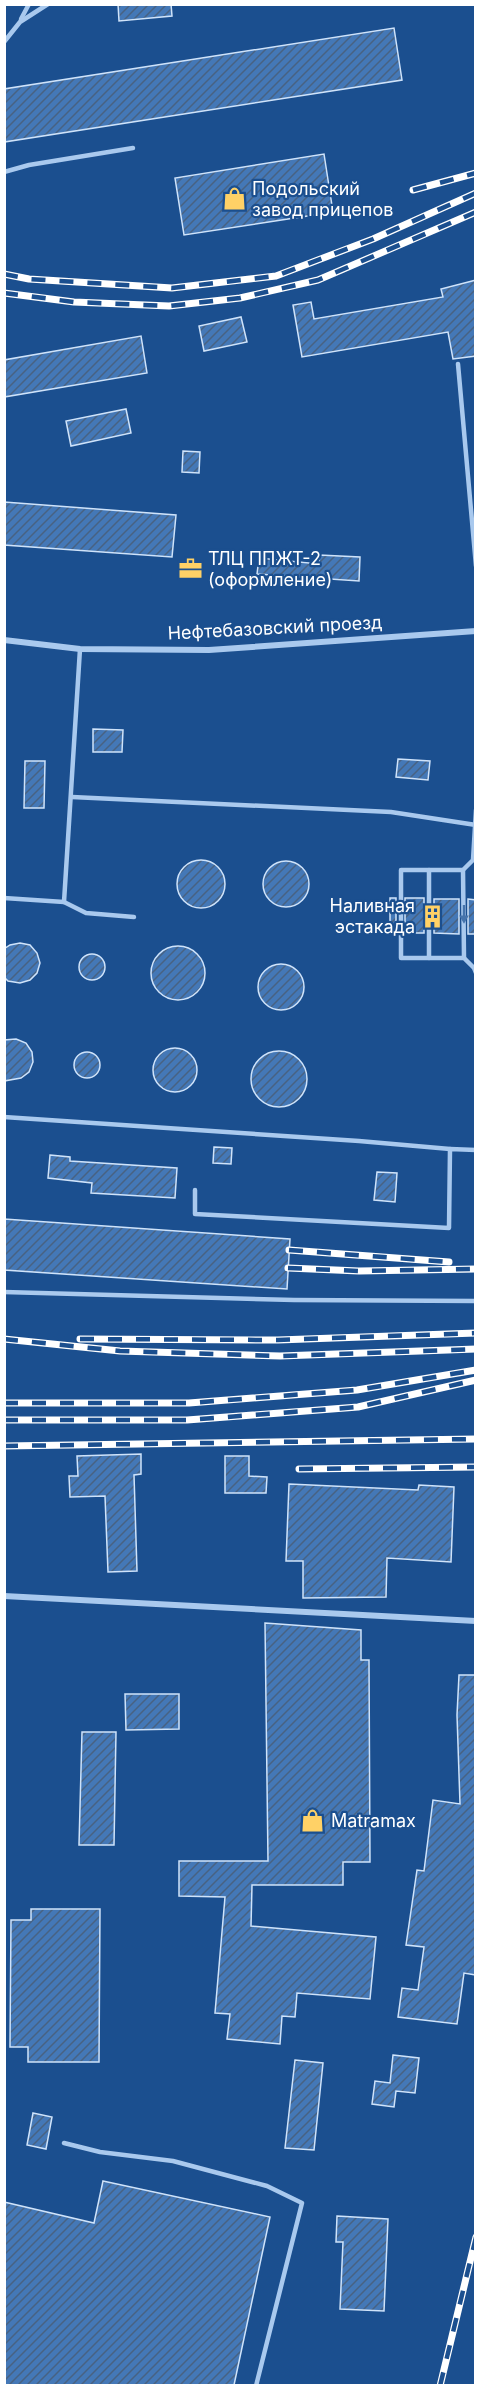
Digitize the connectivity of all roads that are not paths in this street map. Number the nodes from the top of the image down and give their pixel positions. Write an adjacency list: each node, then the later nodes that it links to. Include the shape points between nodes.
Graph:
1 (29, 4): 3 (lane)
2 (48, 4): 3 (lane)
3 (20, 22): 4 (lane)
4 (4, 42)
5 (133, 148): 6 (lane)
6 (4, 172)
7 (458, 364): 8 (lane)
8 (476, 566)
9 (476, 631): 11 (street, Нефтебазовский проезд, via 209,650)
10 (4, 640): 11 (street, Нефтебазовский проезд)
11 (80, 649): 12 (lane)
12 (72, 797): 14 (lane, via 391,812); 19 (lane)
13 (476, 810): 14 (lane)
14 (475, 825): 15 (lane)
15 (474, 862): 17 (lane)
16 (429, 870): 17 (lane); 21 (lane); 21 (lane, via 401,870 401,958)
17 (463, 870): 22 (lane, one-way to 22)
18 (4, 898): 19 (lane)
19 (64, 902): 20 (lane, via 86,913)
20 (134, 917)
21 (429, 958): 22 (lane)
22 (464, 958): 23 (lane)
23 (475, 969)
24 (4, 1117): 25 (lane)
25 (450, 1149): 26 (lane); 27 (lane, via 449,1227 195,1214)
26 (476, 1150)
27 (195, 1190)
28 (4, 1292): 29 (lane)
29 (476, 1301)
30 (4, 1596): 31 (street)
31 (476, 1621)
32 (64, 2143): 33 (lane, via 100,2152 174,2161 267,2186 302,2203)
33 (256, 2385)

